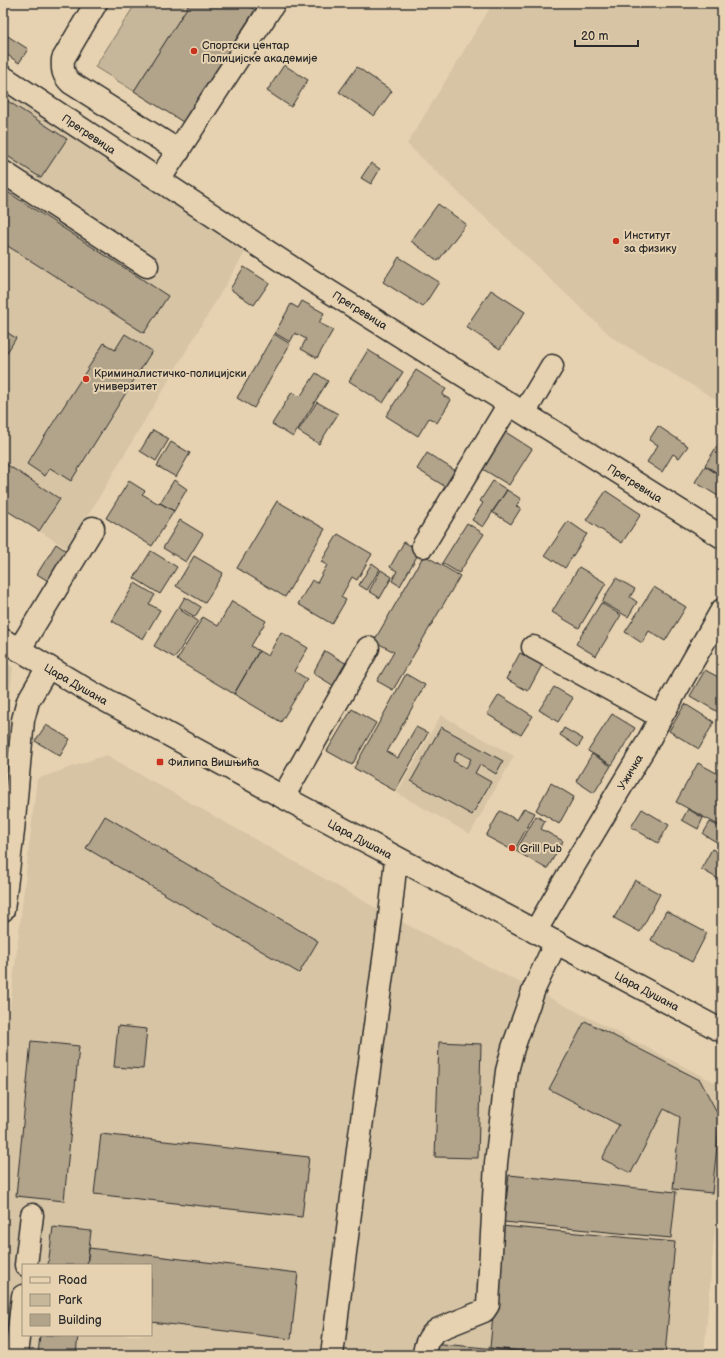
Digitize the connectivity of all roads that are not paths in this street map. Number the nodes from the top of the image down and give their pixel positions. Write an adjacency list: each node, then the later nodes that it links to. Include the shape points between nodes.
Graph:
1 (96, 3): 4 (street, via 63,59 62,69 65,77)
2 (274, 3): 4 (street)
3 (3, 77): 6 (street, Прегревица)
4 (179, 151): 6 (street)
5 (3, 172): 7 (street)
6 (159, 180): 9 (street, Прегревица, via 303,275)
7 (147, 266)
8 (552, 366): 9 (street)
9 (516, 409): 11 (street, Прегревица); 12 (street)
10 (93, 528): 14 (street)
11 (722, 537)
12 (423, 546)
13 (722, 610): 18 (street, Ужичка)
14 (11, 645): 17 (street, Цара Душана)
15 (533, 647): 18 (street)
16 (368, 648): 19 (street)
17 (48, 667): 19 (street, Цара Душана); 21 (street, via 28,701 23,720)
18 (661, 717): 22 (street, Ужичка)
19 (283, 797): 20 (street, Цара Душана)
20 (396, 859): 22 (street, Цара Душана); 29 (street)
21 (3, 910)
22 (535, 932): 23 (street, Цара Душана)
23 (556, 942): 24 (street, Цара Душана); 30 (street, via 534,989 507,1071 496,1163 488,1306 484,1311 433,1332 426,1344)
24 (722, 1031)
25 (32, 1215): 26 (street)
26 (26, 1264)
27 (22, 1304): 28 (street)
28 (16, 1355)
29 (332, 1355)
30 (424, 1355)

